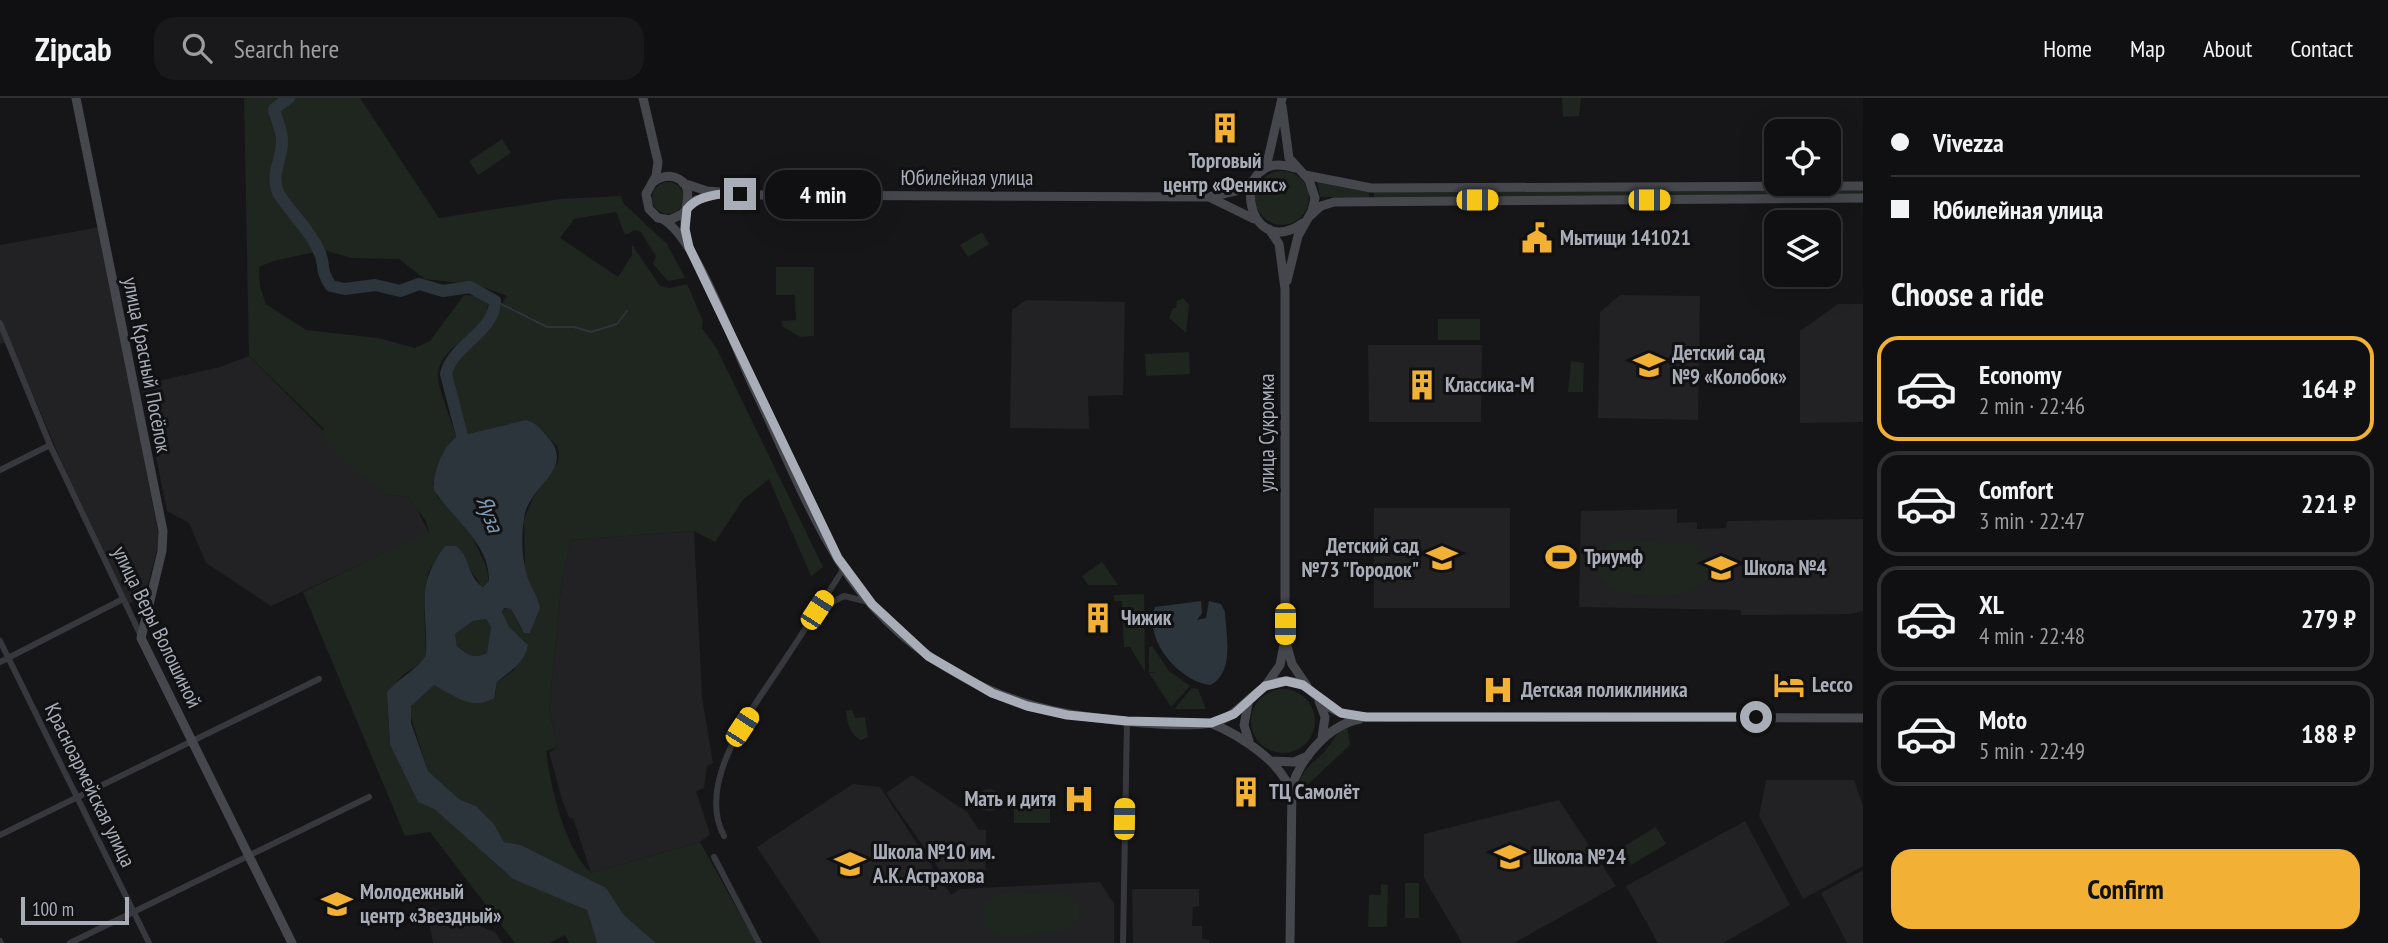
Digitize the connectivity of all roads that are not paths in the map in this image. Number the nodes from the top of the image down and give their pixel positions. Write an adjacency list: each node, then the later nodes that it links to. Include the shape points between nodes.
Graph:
1 (76, 98): 27 (street, улица Красный Посёлок, via 163,531)
2 (643, 98): 4 (street)
3 (1282, 102): 5 (street, via 1287,151); 6 (street, via 1268,159)
4 (657, 158): 7 (street); 8 (street)
5 (1302, 173): 6 (street, via 1282,165); 9 (street, via 1371,188); 14 (street, via 1315,198)
6 (1256, 178): 11 (street, Юбилейная улица, via 1240,190); 16 (street, via 1250,205)
7 (680, 180): 8 (street, via 664,176); 10 (street, Юбилейная улица); 13 (street, via 689,195)
8 (653, 181): 15 (street, via 646,204)
9 (1863, 186)
10 (724, 193): 11 (street, Юбилейная улица); 13 (street, Юбилейная улица, via 696,200)
11 (1209, 197): 16 (street, Юбилейная улица)
12 (1863, 198): 14 (street, via 1334,202 1321,206)
13 (687, 209): 15 (street, via 677,218); 18 (street)
14 (1307, 219): 17 (street, via 1288,230); 19 (street)
15 (664, 220): 18 (street)
16 (1259, 221): 17 (street)
17 (1269, 229): 19 (street, улица Сукромка, via 1279,244)
18 (689, 247): 23 (street)
19 (1285, 289): 28 (street, улица Сукромка)
20 (0, 323): 21 (street, улица Веры Волошиной)
21 (50, 445): 22 (street); 24 (street, улица Веры Волошиной)
22 (0, 470)
23 (844, 568): 25 (street); 26 (street)
24 (123, 599): 27 (street, улица Веры Волошиной); 30 (street)
25 (872, 604): 26 (street, via 844,596); 38 (street, via 913,644 977,686 1038,709)
26 (815, 614): 48 (street, via 726,759 716,807)
27 (141, 638): 40 (street, улица Веры Волошиной)
28 (1285, 640): 33 (street, улица Сукромка, via 1280,665); 34 (street, улица Сукромка, via 1292,664)
29 (0, 641): 30 (street, Красноармейская улица)
30 (8, 658): 31 (street); 46 (street, Красноармейская улица)
31 (0, 662)
32 (320, 679): 40 (street)
33 (1265, 686): 34 (street, via 1286,681); 35 (street)
34 (1314, 693): 36 (street, via 1341,713); 42 (street, via 1325,717)
35 (1250, 700): 39 (street, via 1234,714); 41 (street, via 1244,725)
36 (1366, 717): 37 (street); 42 (street, via 1341,723)
37 (1863, 718)
38 (1127, 721): 39 (street); 56 (street)
39 (1211, 723): 41 (street)
40 (194, 741): 46 (street); 49 (street, улица Веры Волошиной)
41 (1251, 745): 43 (street)
42 (1317, 746): 43 (street, via 1294,762); 44 (street, via 1300,768)
43 (1266, 759): 44 (street, via 1281,771)
44 (1291, 794): 57 (street)
45 (369, 797): 49 (street)
46 (76, 798): 47 (street); 51 (street, Красноармейская улица)
47 (0, 835)
48 (724, 836)
49 (249, 856): 51 (street); 54 (street, улица Веры Волошиной)
50 (714, 857): 55 (street)
51 (133, 911): 52 (street); 53 (street, Красноармейская улица)
52 (71, 943)
53 (149, 943)
54 (292, 943)
55 (759, 943)
56 (1123, 943)
57 (1290, 943)

